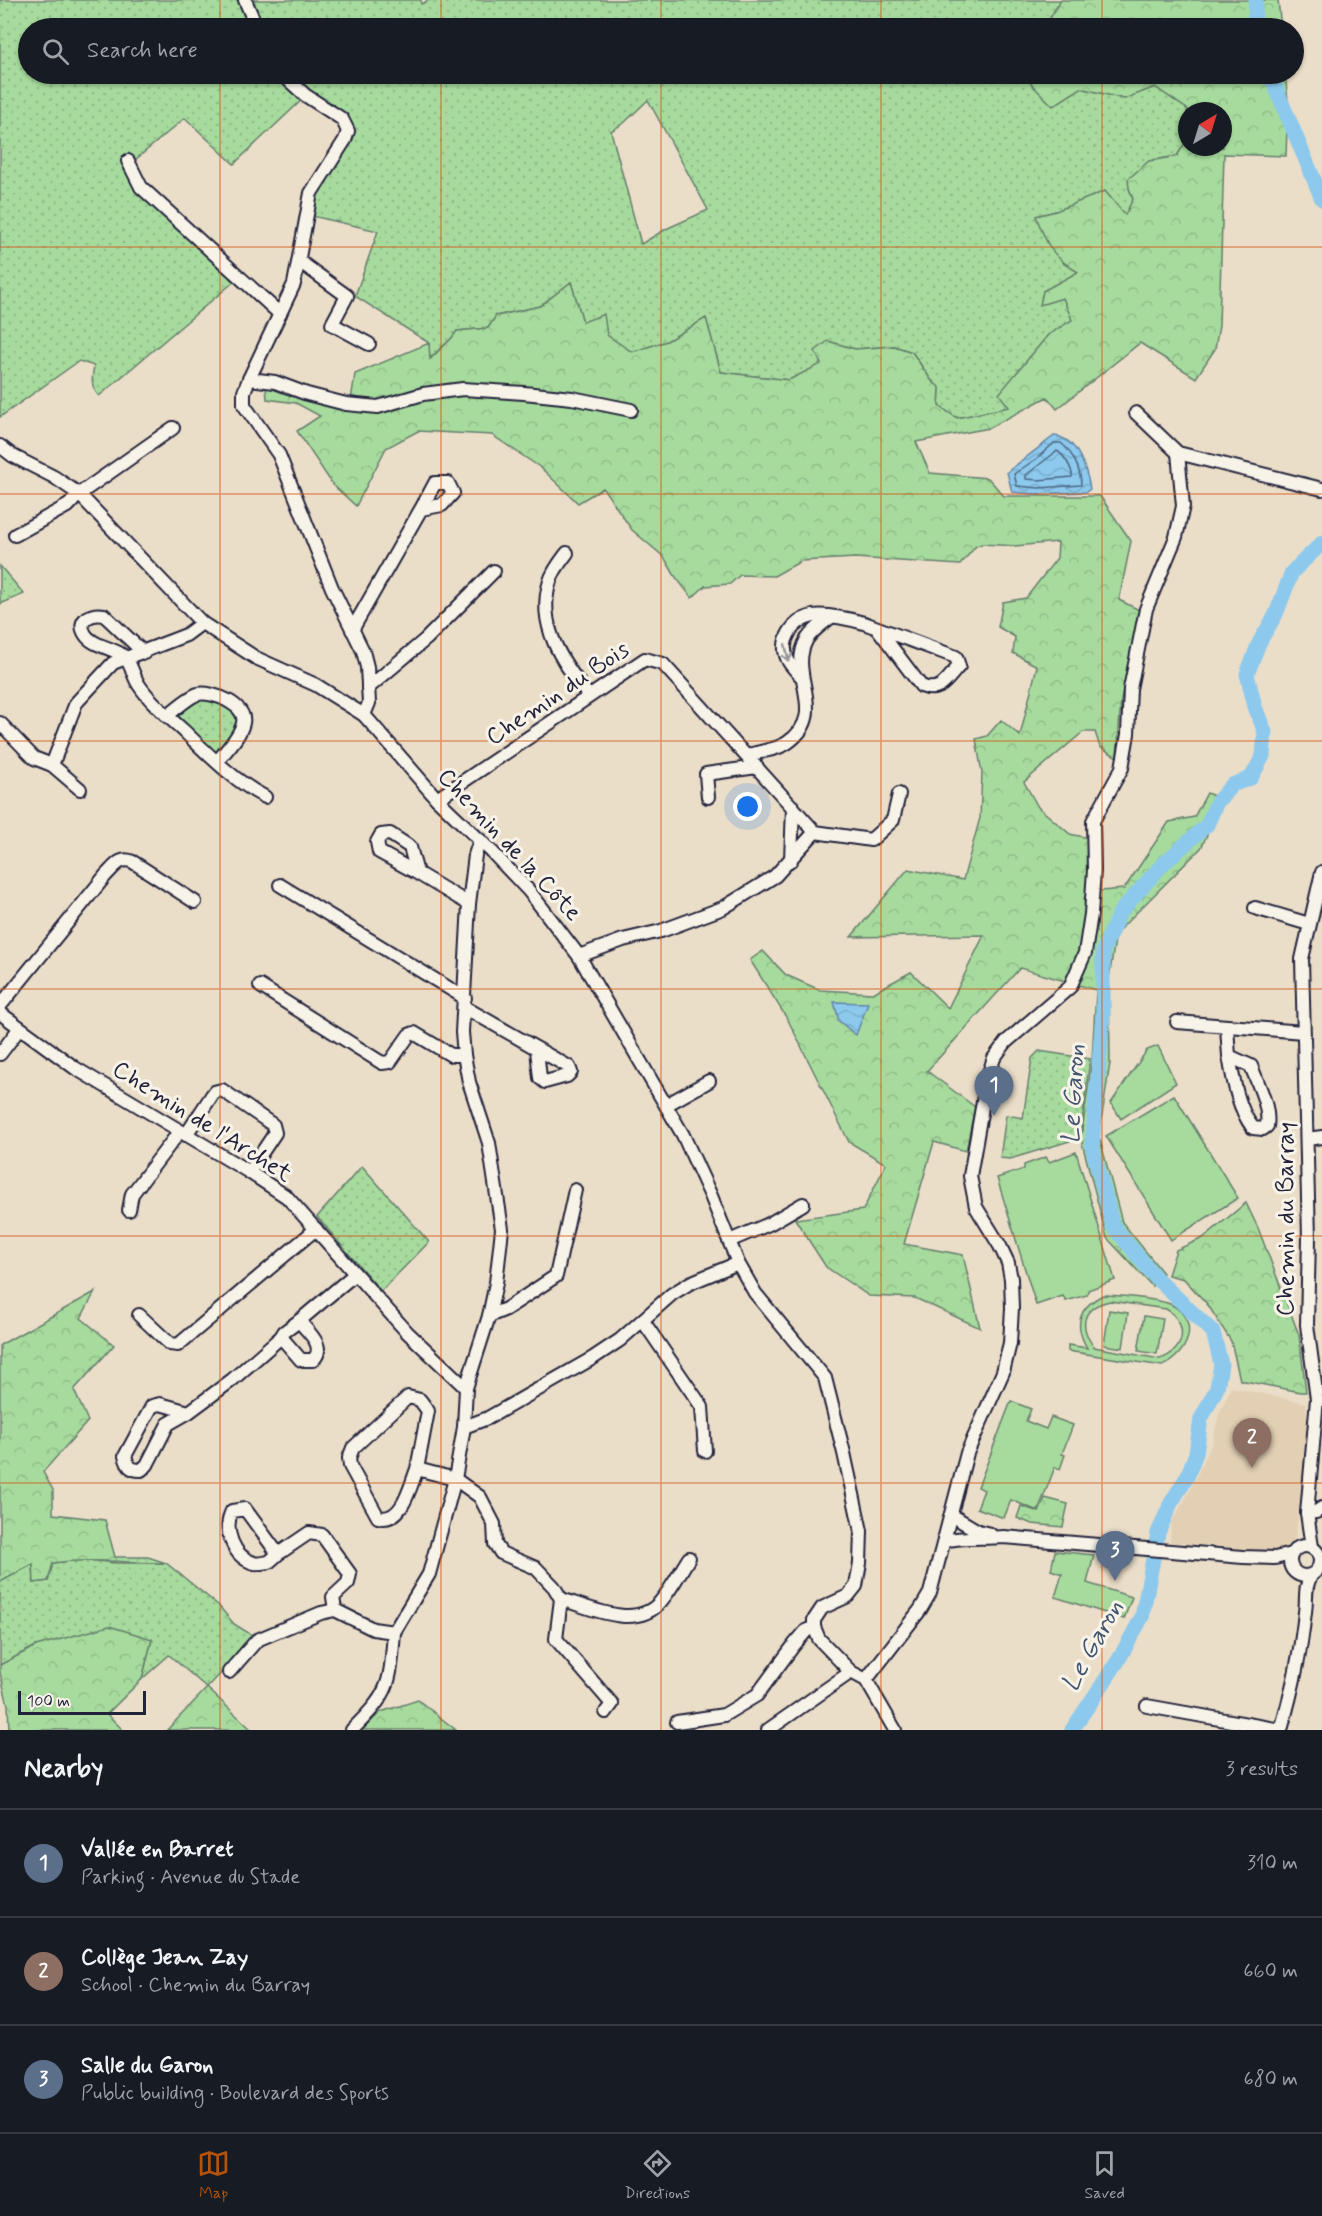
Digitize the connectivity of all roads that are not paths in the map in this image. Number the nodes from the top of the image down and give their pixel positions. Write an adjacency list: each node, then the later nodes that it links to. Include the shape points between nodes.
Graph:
1 (245, 0): 2 (street)
2 (252, 18)
3 (293, 84): 5 (street, via 342,119 348,131 311,193)
4 (128, 161): 6 (street, via 141,187)
5 (299, 261): 6 (street, via 294,284); 7 (street, via 347,296 332,324)
6 (280, 314): 8 (street)
7 (369, 344)
8 (249, 379): 9 (street, via 275,382 346,404 378,407 423,394 463,389 572,398); 23 (street, via 244,405 279,455)
9 (631, 410)
10 (1136, 413): 13 (street)
11 (173, 428): 15 (street)
12 (0, 446): 15 (street, Chemin de la Côte)
13 (1178, 453): 14 (street); 91 (street, via 1183,506 1176,537 1146,609 1130,689 1122,768 1094,821 1091,914 1084,953 1070,987 1006,1042 994,1058 987,1079 970,1176 976,1207 1008,1263 1010,1343 1002,1372 967,1453)
14 (1322, 489)
15 (79, 494): 17 (street, via 69,505); 21 (street, Chemin de la Côte)
16 (422, 509): 23 (street)
17 (15, 535)
18 (567, 553): 28 (street, via 550,580 548,622 563,662)
19 (494, 571): 27 (street, via 426,639)
20 (831, 617): 22 (street); 26 (street, via 806,641); 26 (street, one-way to 26, via 812,616 801,621 786,638 789,662)
21 (202, 623): 24 (street, via 186,635); 29 (street, Chemin de la Côte, via 256,658 316,685)
22 (878, 629): 22 (street, via 921,686 930,690 940,687 959,666 956,657)
23 (352, 630): 27 (street, via 363,651)
24 (144, 653): 25 (street); 25 (street, via 104,615 87,616 83,632 88,638)
25 (126, 658): 30 (street, via 138,685); 34 (street, via 113,663 76,703)
26 (801, 676): 32 (street, via 808,701 804,725 786,744)
27 (368, 688): 29 (street, via 369,703)
28 (588, 696): 32 (street, Chemin du Bois, via 645,659 663,664); 40 (street, Chemin du Bois)
29 (364, 715): 40 (street, Chemin de la Côte)
30 (167, 716): 33 (street); 33 (street, via 197,694 212,695 236,705 244,720 241,729)
31 (0, 723): 34 (street, via 34,758)
32 (748, 756): 35 (street, Chemin du Bois)
33 (217, 762): 38 (street, via 247,788)
34 (52, 765): 36 (street)
35 (757, 767): 39 (street, via 706,774); 41 (street, Chemin du Bois)
36 (80, 789)
37 (899, 794): 42 (street, via 893,820 871,840)
38 (265, 797)
39 (708, 797)
40 (437, 799): 43 (street, Chemin de la Côte)
41 (793, 807): 42 (street, Chemin du Bois); 44 (street)
42 (815, 832): 44 (street)
43 (480, 840): 49 (street); 52 (street, Chemin de la Côte, via 529,891)
44 (791, 860): 52 (street, via 775,876 723,908)
45 (1322, 872): 51 (street, Chemin du Barray)
46 (417, 873): 49 (street)
47 (280, 885): 54 (street)
48 (195, 902): 55 (street, via 127,858 121,860)
49 (469, 904): 54 (street)
50 (1255, 908): 51 (street)
51 (1314, 921): 60 (street, Chemin du Barray, via 1302,959)
52 (579, 956): 66 (street, Chemin de la Côte)
53 (260, 986): 63 (street, via 382,1063 390,1062 414,1032 451,1055)
54 (464, 1002): 61 (street); 63 (street)
55 (0, 1006)
56 (0, 1013): 59 (street, Chemin de l'Archet)
57 (1177, 1022): 58 (street)
58 (1227, 1027): 60 (street); 64 (street)
59 (19, 1029): 62 (street); 67 (street, Chemin de l'Archet)
60 (1303, 1032): 69 (street, Chemin du Barray)
61 (537, 1050)
62 (0, 1054)
63 (464, 1055): 79 (street, via 489,1143 502,1229)
64 (1229, 1056): 64 (street, via 1251,1066 1268,1116 1263,1129 1253,1128 1248,1121)
65 (709, 1081): 66 (street)
66 (666, 1105): 75 (street, Chemin de la Côte, via 693,1155)
67 (183, 1133): 70 (street, Chemin de l'Archet); 70 (street, via 213,1092 222,1090 273,1125 275,1133); 73 (street, via 132,1194)
68 (1322, 1137): 69 (street)
69 (1307, 1139): 90 (street, Chemin du Barray, via 1307,1325 1317,1399)
70 (249, 1172): 74 (street, Chemin de l'Archet, via 287,1197)
71 (575, 1190): 79 (street, via 556,1276 506,1310)
72 (803, 1204): 75 (street)
73 (129, 1210)
74 (316, 1229): 77 (street, Chemin de l'Archet); 78 (street, via 178,1345 170,1344)
75 (729, 1241): 76 (street, Chemin de la Côte)
76 (738, 1263): 80 (street, via 690,1283); 102 (street, Chemin de la Côte, via 755,1293 825,1378 861,1531 856,1586 848,1596 822,1608)
77 (355, 1274): 81 (street); 83 (street, Chemin de l'Archet, via 407,1332)
78 (139, 1315)
79 (489, 1316): 83 (street)
80 (643, 1321): 85 (street, via 620,1340 544,1387); 86 (street, via 702,1407)
81 (299, 1322): 82 (street); 82 (street, via 317,1343 319,1349 313,1360 301,1360)
82 (281, 1337): 84 (street)
83 (466, 1388): 85 (street)
84 (189, 1412): 84 (street, via 160,1404 152,1406 125,1456 128,1465 133,1470 147,1465 168,1424)
85 (464, 1427): 88 (street)
86 (705, 1451)
87 (417, 1469): 87 (street, via 428,1411 420,1400 408,1397 353,1448 349,1458 378,1517 385,1519 401,1508); 88 (street)
88 (455, 1479): 100 (street, via 480,1497 494,1524 495,1544 501,1553 536,1568); 104 (street, via 429,1574)
89 (1322, 1508): 90 (street)
90 (1307, 1513): 94 (street, Chemin du Barray)
91 (951, 1515): 92 (street, via 978,1531); 93 (street)
92 (1004, 1537): 93 (street, via 957,1537); 96 (street)
93 (944, 1541): 107 (street, via 925,1602)
94 (1308, 1551): 96 (street, via 1275,1558); 98 (street, via 1320,1563); 99 (street, via 1289,1560)
95 (278, 1554): 95 (street, via 245,1509 232,1511 227,1521 229,1537 243,1556 254,1563 269,1562); 101 (street, via 309,1533 322,1536 350,1574 348,1583 333,1597)
96 (1243, 1557): 99 (street)
97 (688, 1558): 100 (street, via 660,1603 648,1613 631,1617)
98 (1317, 1571): 99 (street, via 1301,1576); 103 (street, via 1306,1587)
99 (1294, 1572): 103 (street, via 1302,1593)
100 (561, 1599): 109 (street, via 556,1639 612,1704)
101 (335, 1610): 104 (street, via 373,1629); 105 (street, via 257,1640)
102 (814, 1627): 106 (street, via 819,1639); 110 (street, via 806,1631 757,1695 724,1714)
103 (1302, 1628): 114 (street, via 1294,1682)
104 (394, 1632): 111 (street, via 386,1690)
105 (229, 1672)
106 (851, 1672): 107 (street); 112 (street)
107 (866, 1680): 113 (street)
108 (1146, 1706): 114 (street)
109 (606, 1712)
110 (677, 1722)
111 (352, 1730)
112 (768, 1730)
113 (895, 1730)
114 (1281, 1730)

